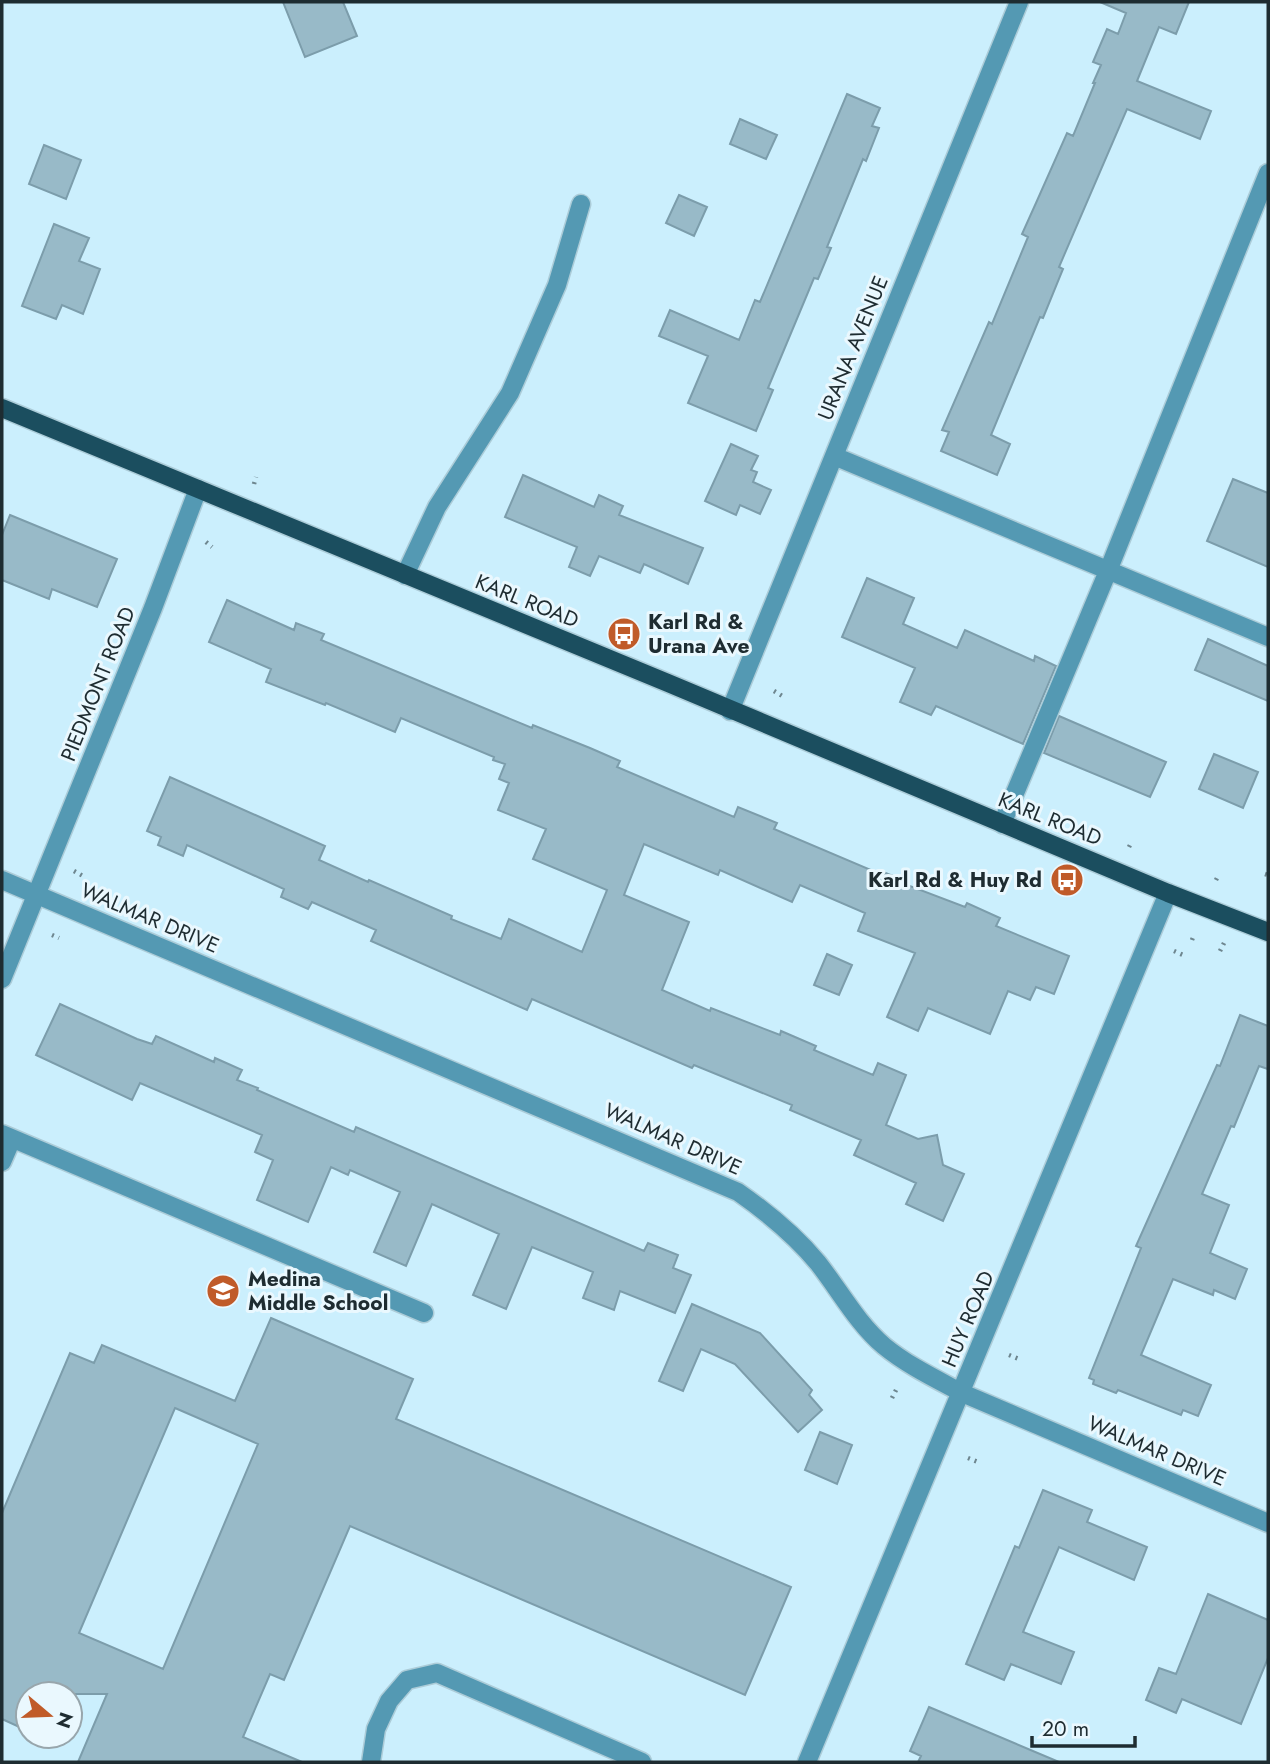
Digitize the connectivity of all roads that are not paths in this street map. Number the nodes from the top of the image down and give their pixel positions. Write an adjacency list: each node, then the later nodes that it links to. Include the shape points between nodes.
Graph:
1 (1019, 2): 5 (street, URANA AVENUE)
2 (1268, 173): 7 (street)
3 (581, 204): 8 (street, via 557,285 510,393 437,507)
4 (2, 408): 6 (main road, KARL ROAD)
5 (834, 456): 7 (street); 10 (street, URANA AVENUE)
6 (198, 489): 8 (main road, KARL ROAD); 14 (street, PIEDMONT ROAD)
7 (1108, 570): 9 (street); 11 (street)
8 (405, 575): 10 (main road, KARL ROAD)
9 (1268, 637)
10 (730, 711): 11 (main road, KARL ROAD)
11 (1002, 824): 13 (main road, KARL ROAD)
12 (2, 880): 14 (street, WALMAR DRIVE)
13 (1168, 893): 15 (main road, KARL ROAD); 20 (street, HUY ROAD)
14 (36, 895): 16 (street, PIEDMONT ROAD); 20 (street, WALMAR DRIVE, via 738,1192 777,1219 885,1347)
15 (1268, 932)
16 (2, 979)
17 (7, 1136): 18 (street); 19 (street)
18 (2, 1163)
19 (424, 1313)
20 (962, 1393): 21 (street, WALMAR DRIVE); 24 (street, HUY ROAD)
21 (1268, 1523)
22 (371, 1762): 23 (street, via 376,1729 389,1701 407,1679 437,1673)
23 (642, 1762)
24 (807, 1762)

